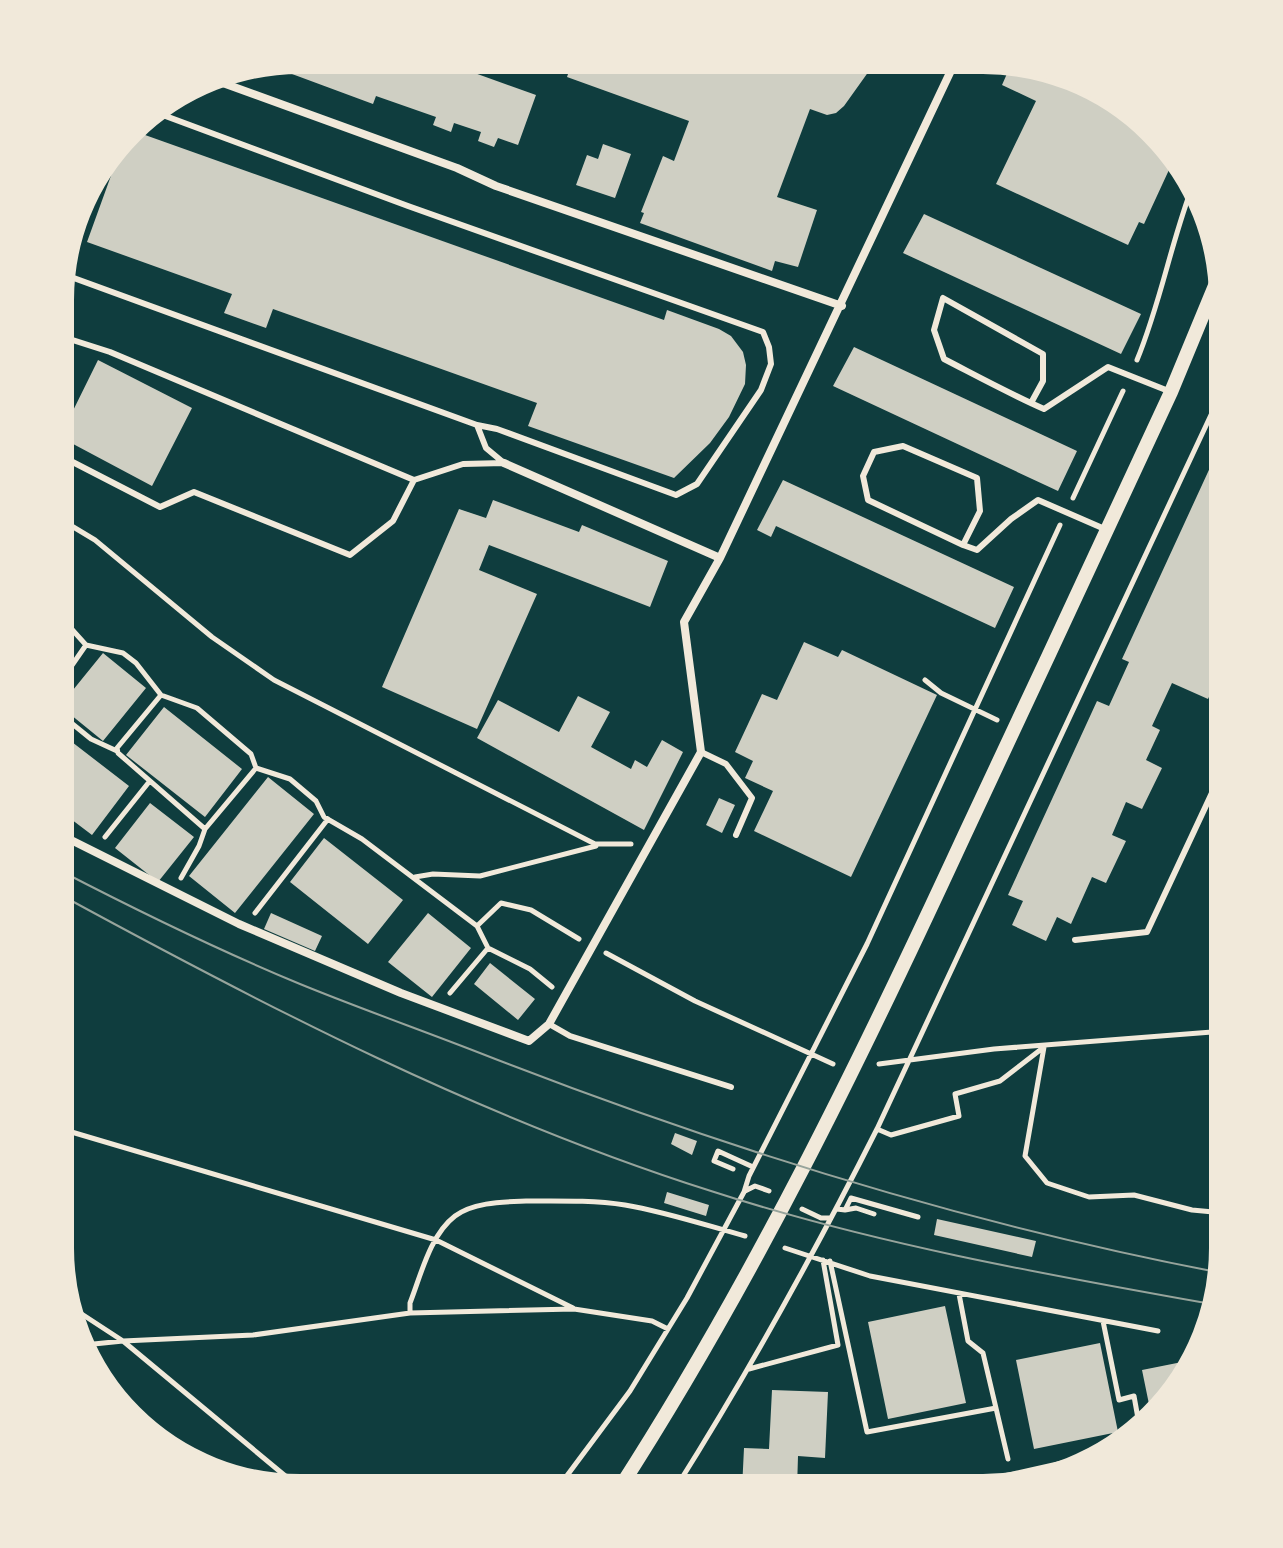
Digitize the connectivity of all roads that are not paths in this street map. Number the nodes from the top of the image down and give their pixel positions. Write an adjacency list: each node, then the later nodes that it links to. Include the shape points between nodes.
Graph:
1 (950, 72): 6 (street)
2 (226, 84): 6 (street, via 496,186)
3 (166, 116): 10 (lane, via 763,332 769,347 771,364 761,390 697,484 676,495)
4 (73, 278): 10 (lane)
5 (1211, 296): 8 (street)
6 (842, 306): 16 (street)
7 (72, 340): 13 (lane)
8 (1171, 392): 9 (lane, via 1108,367 1044,409); 14 (street)
9 (1031, 403): 9 (lane, via 944,359 934,330 943,298 1043,354 1043,381)
10 (477, 425): 12 (lane, via 486,448)
11 (72, 462): 13 (lane, via 160,507 194,492 350,555 393,521)
12 (504, 463): 13 (lane, via 463,464); 16 (street)
13 (414, 480)
14 (1107, 530): 15 (lane, via 1038,500 977,550); 24 (street, via 831,1117 727,1311)
15 (963, 545): 15 (lane, via 868,500 863,476 874,452 903,446 977,478 980,511)
16 (720, 558): 17 (street, via 684,622)
17 (701, 752): 19 (lane, via 726,764 752,798); 22 (street)
18 (1211, 795): 21 (lane, via 1147,932)
19 (736, 835)
20 (72, 841): 22 (street, via 248,929 441,1008 529,1041)
21 (1075, 940)
22 (549, 1024): 23 (lane, via 570,1036)
23 (731, 1087)
24 (627, 1476)

